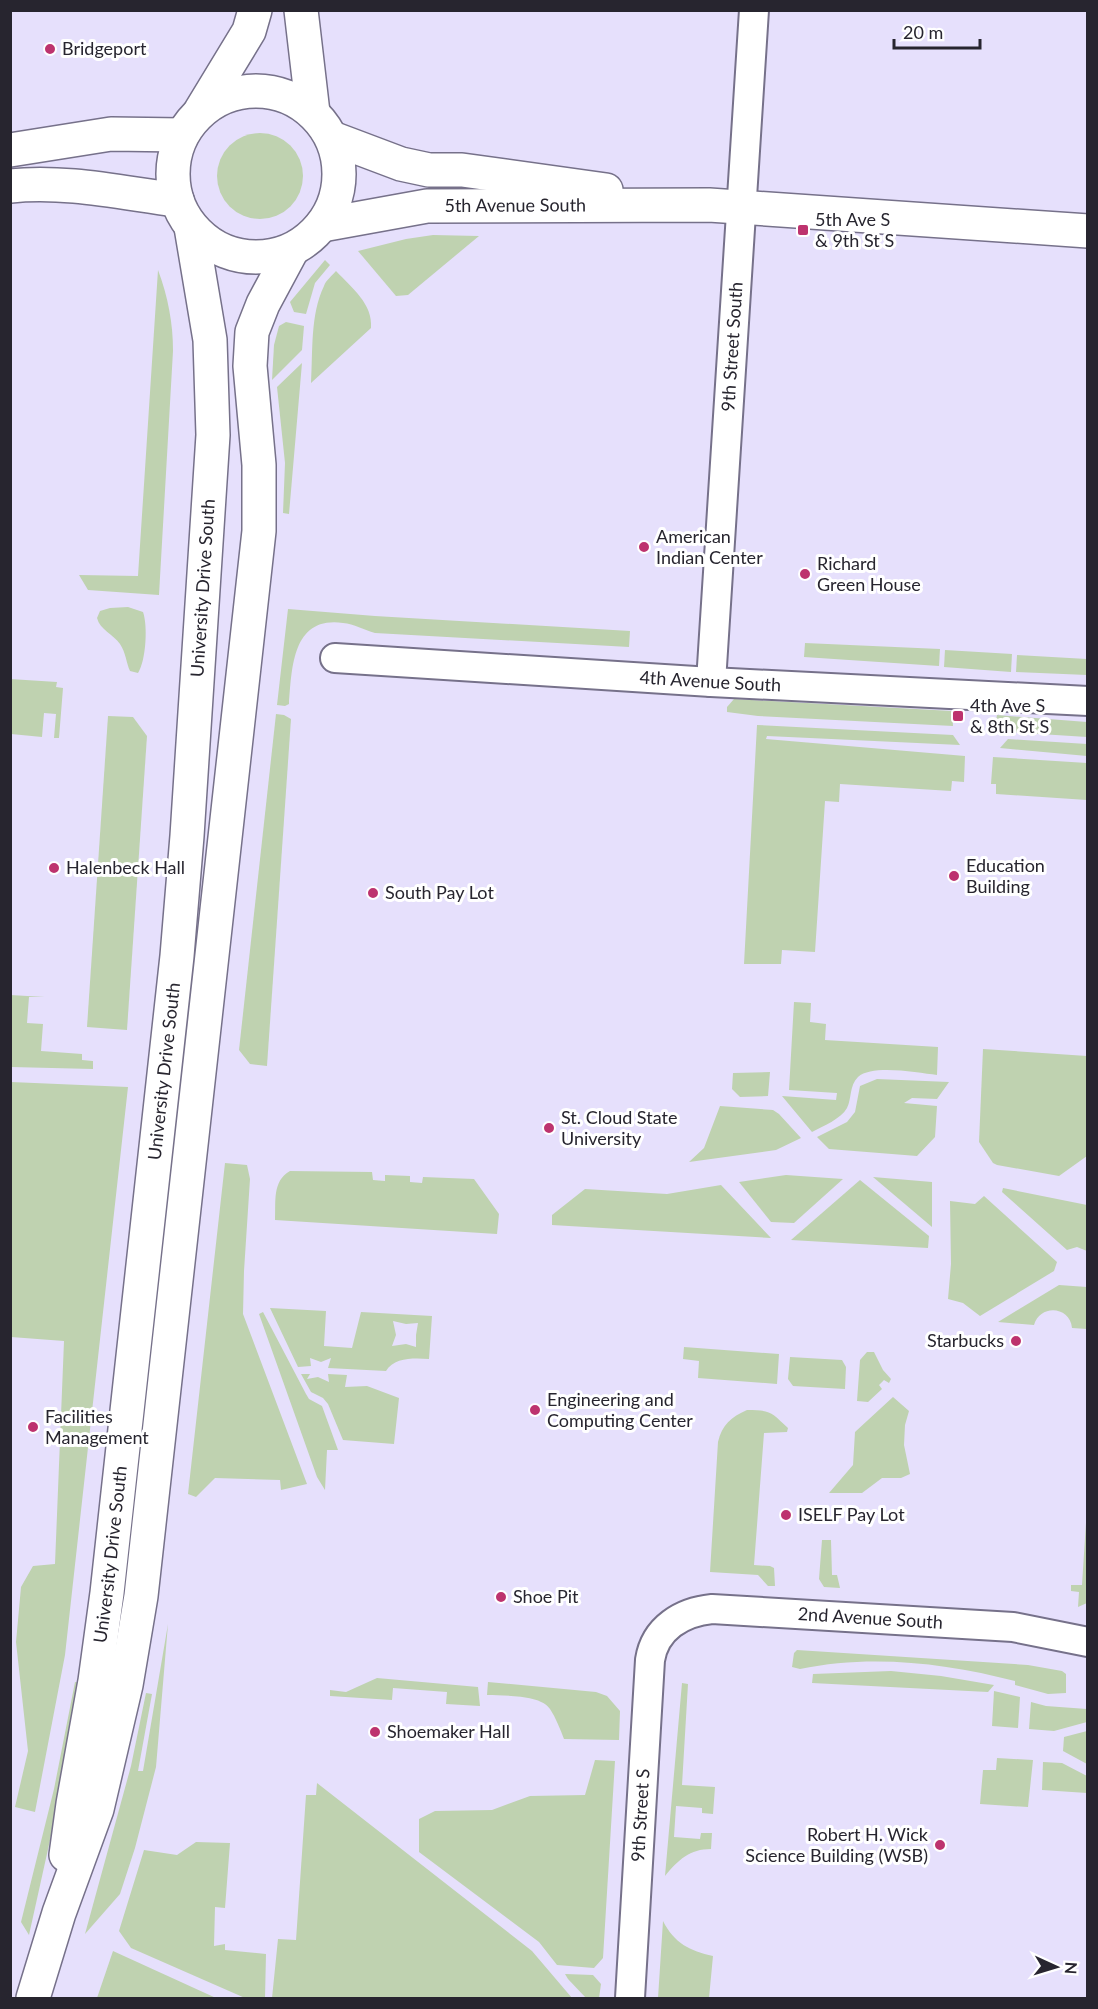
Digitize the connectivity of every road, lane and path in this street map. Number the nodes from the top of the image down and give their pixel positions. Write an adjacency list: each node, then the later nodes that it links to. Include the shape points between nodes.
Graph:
1 (255, 10): 4 (street, via 249,31)
2 (301, 10): 5 (street)
3 (754, 10): 9 (street, 9th Street South)
4 (192, 123): 5 (street, via 222,97 246,90 270,91 293,99); 6 (street); 10 (street, via 174,156 172,178)
5 (323, 126): 8 (street, 5th Avenue South, via 401,164 429,170 462,170); 11 (street, via 339,160 339,183 334,206)
6 (10, 150)
7 (10, 186): 10 (street, via 59,185)
8 (709, 205): 9 (street, 5th Avenue South); 11 (street, 5th Avenue South, via 428,206)
9 (742, 207): 12 (street, 5th Avenue South); 15 (street, 9th Street South)
10 (184, 214): 13 (street, via 212,245 238,256 265,258); 19 (street, University Drive South, via 210,340 213,435 186,847 107,1593 72,1804)
11 (322, 225): 13 (street)
12 (1088, 231)
13 (292, 250): 19 (street, University Drive South, via 252,333 250,366 259,465 259,531 141,1596 126,1684 97,1809)
14 (335, 658): 15 (street, 4th Avenue South)
15 (711, 682): 16 (street, 4th Avenue South)
16 (1088, 701)
17 (660, 1636): 18 (street, 2nd Avenue South, via 680,1617 712,1609 1013,1627); 21 (street, 9th Street S, via 650,1660)
18 (1088, 1642)
19 (59, 1913): 20 (street, University Drive South)
20 (36, 1988)
21 (630, 1998)

